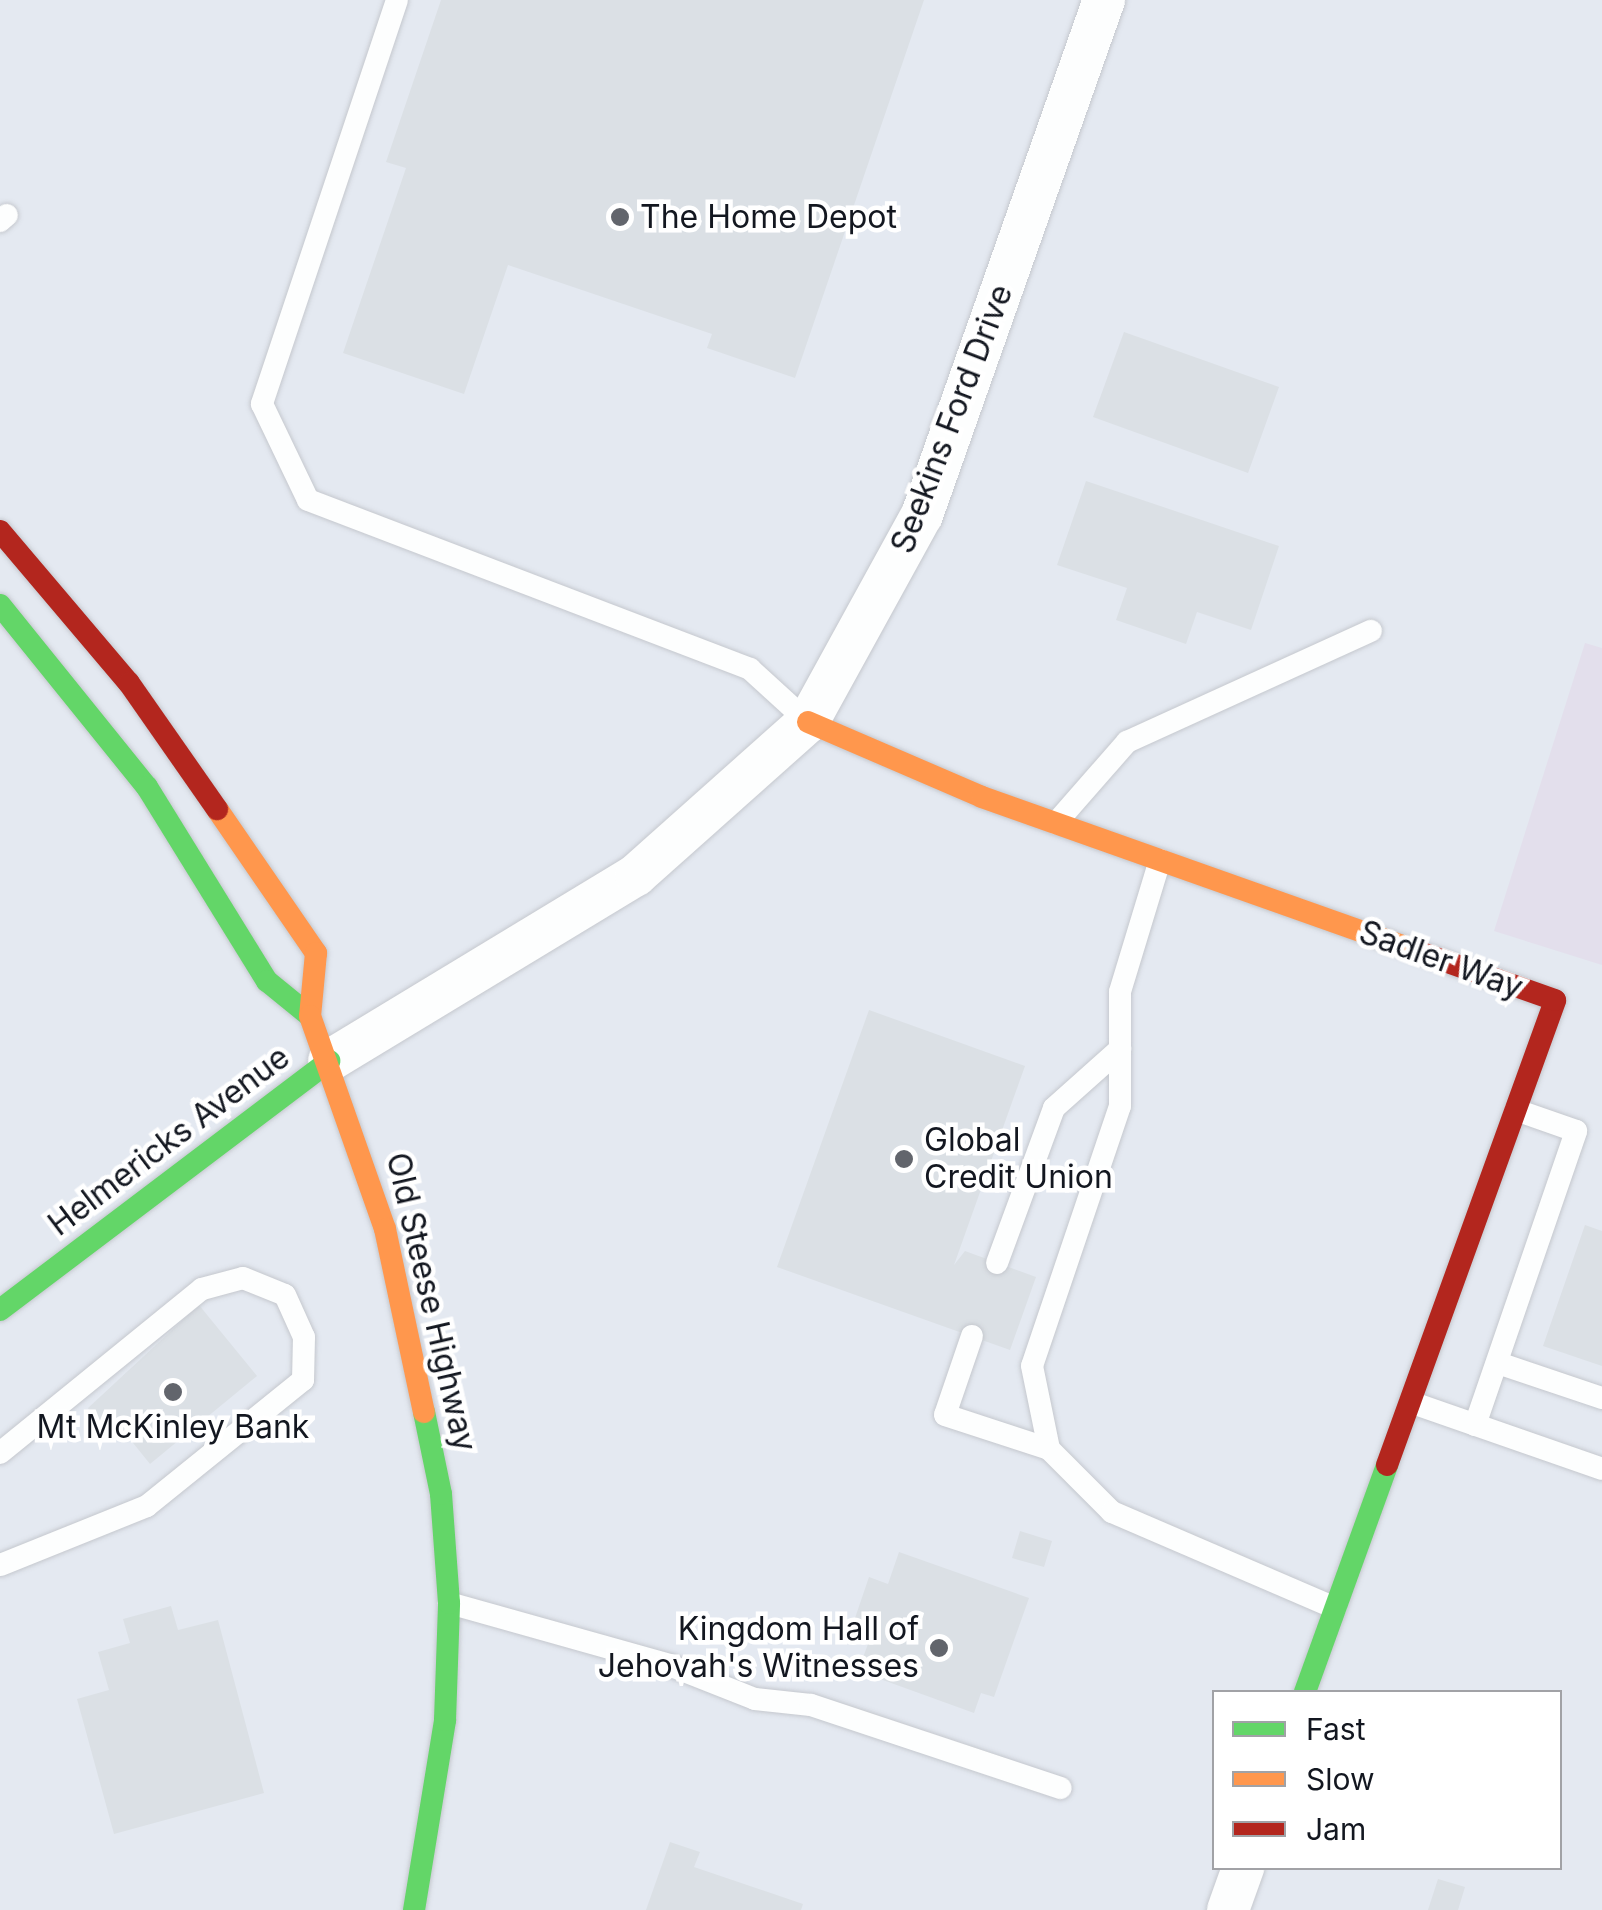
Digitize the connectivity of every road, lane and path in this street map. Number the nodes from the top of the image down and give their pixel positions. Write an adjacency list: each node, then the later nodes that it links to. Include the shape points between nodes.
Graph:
1 (397, 0): 6 (lane, via 262,404 308,500 750,669)
2 (1104, 0): 6 (street, Seekins Ford Drive, via 922,514)
3 (0, 531): 9 (main road, Old Steese Highway, via 129,683 316,953)
4 (0, 605): 9 (main road, Old Steese Highway, via 147,787 267,981)
5 (1370, 632): 7 (lane, via 1127,742)
6 (808, 722): 7 (main road, Sadler Way); 11 (street, Seekins Ford Drive, via 636,875)
7 (1056, 823): 8 (main road, Sadler Way)
8 (1160, 860): 10 (lane, via 1130,942); 12 (main road, Sadler Way, via 1555,1000)
9 (310, 1016): 11 (main road, Old Steese Highway)
10 (1120, 1049): 13 (lane, via 1054,1108); 20 (lane, via 1120,1106 1032,1366)
11 (330, 1061): 14 (main road, Helmericks Avenue); 24 (main road, Old Steese Highway, via 412,1334 441,1494)
12 (1516, 1110): 16 (lane, via 1576,1131); 18 (main road, Sadler Way)
13 (998, 1263)
14 (0, 1310)
15 (972, 1336): 20 (lane, via 945,1415)
16 (1498, 1363): 17 (lane); 19 (lane)
17 (1602, 1398)
18 (1410, 1402): 19 (lane); 25 (main road, Sadler Way)
19 (1475, 1424): 22 (lane)
20 (1049, 1449): 25 (lane, via 1112,1512)
21 (0, 1453): 23 (lane, via 202,1289 243,1278 285,1295 304,1337 303,1380 147,1506)
22 (1602, 1469)
23 (0, 1564)
24 (449, 1603): 27 (lane, via 669,1665 754,1699 811,1705); 29 (main road, Old Steese Highway, via 436,1808)
25 (1336, 1608): 26 (main road, Sadler Way)
26 (1307, 1690)
27 (1061, 1788)
28 (1242, 1870): 30 (street)
29 (414, 1910)
30 (1228, 1910)

